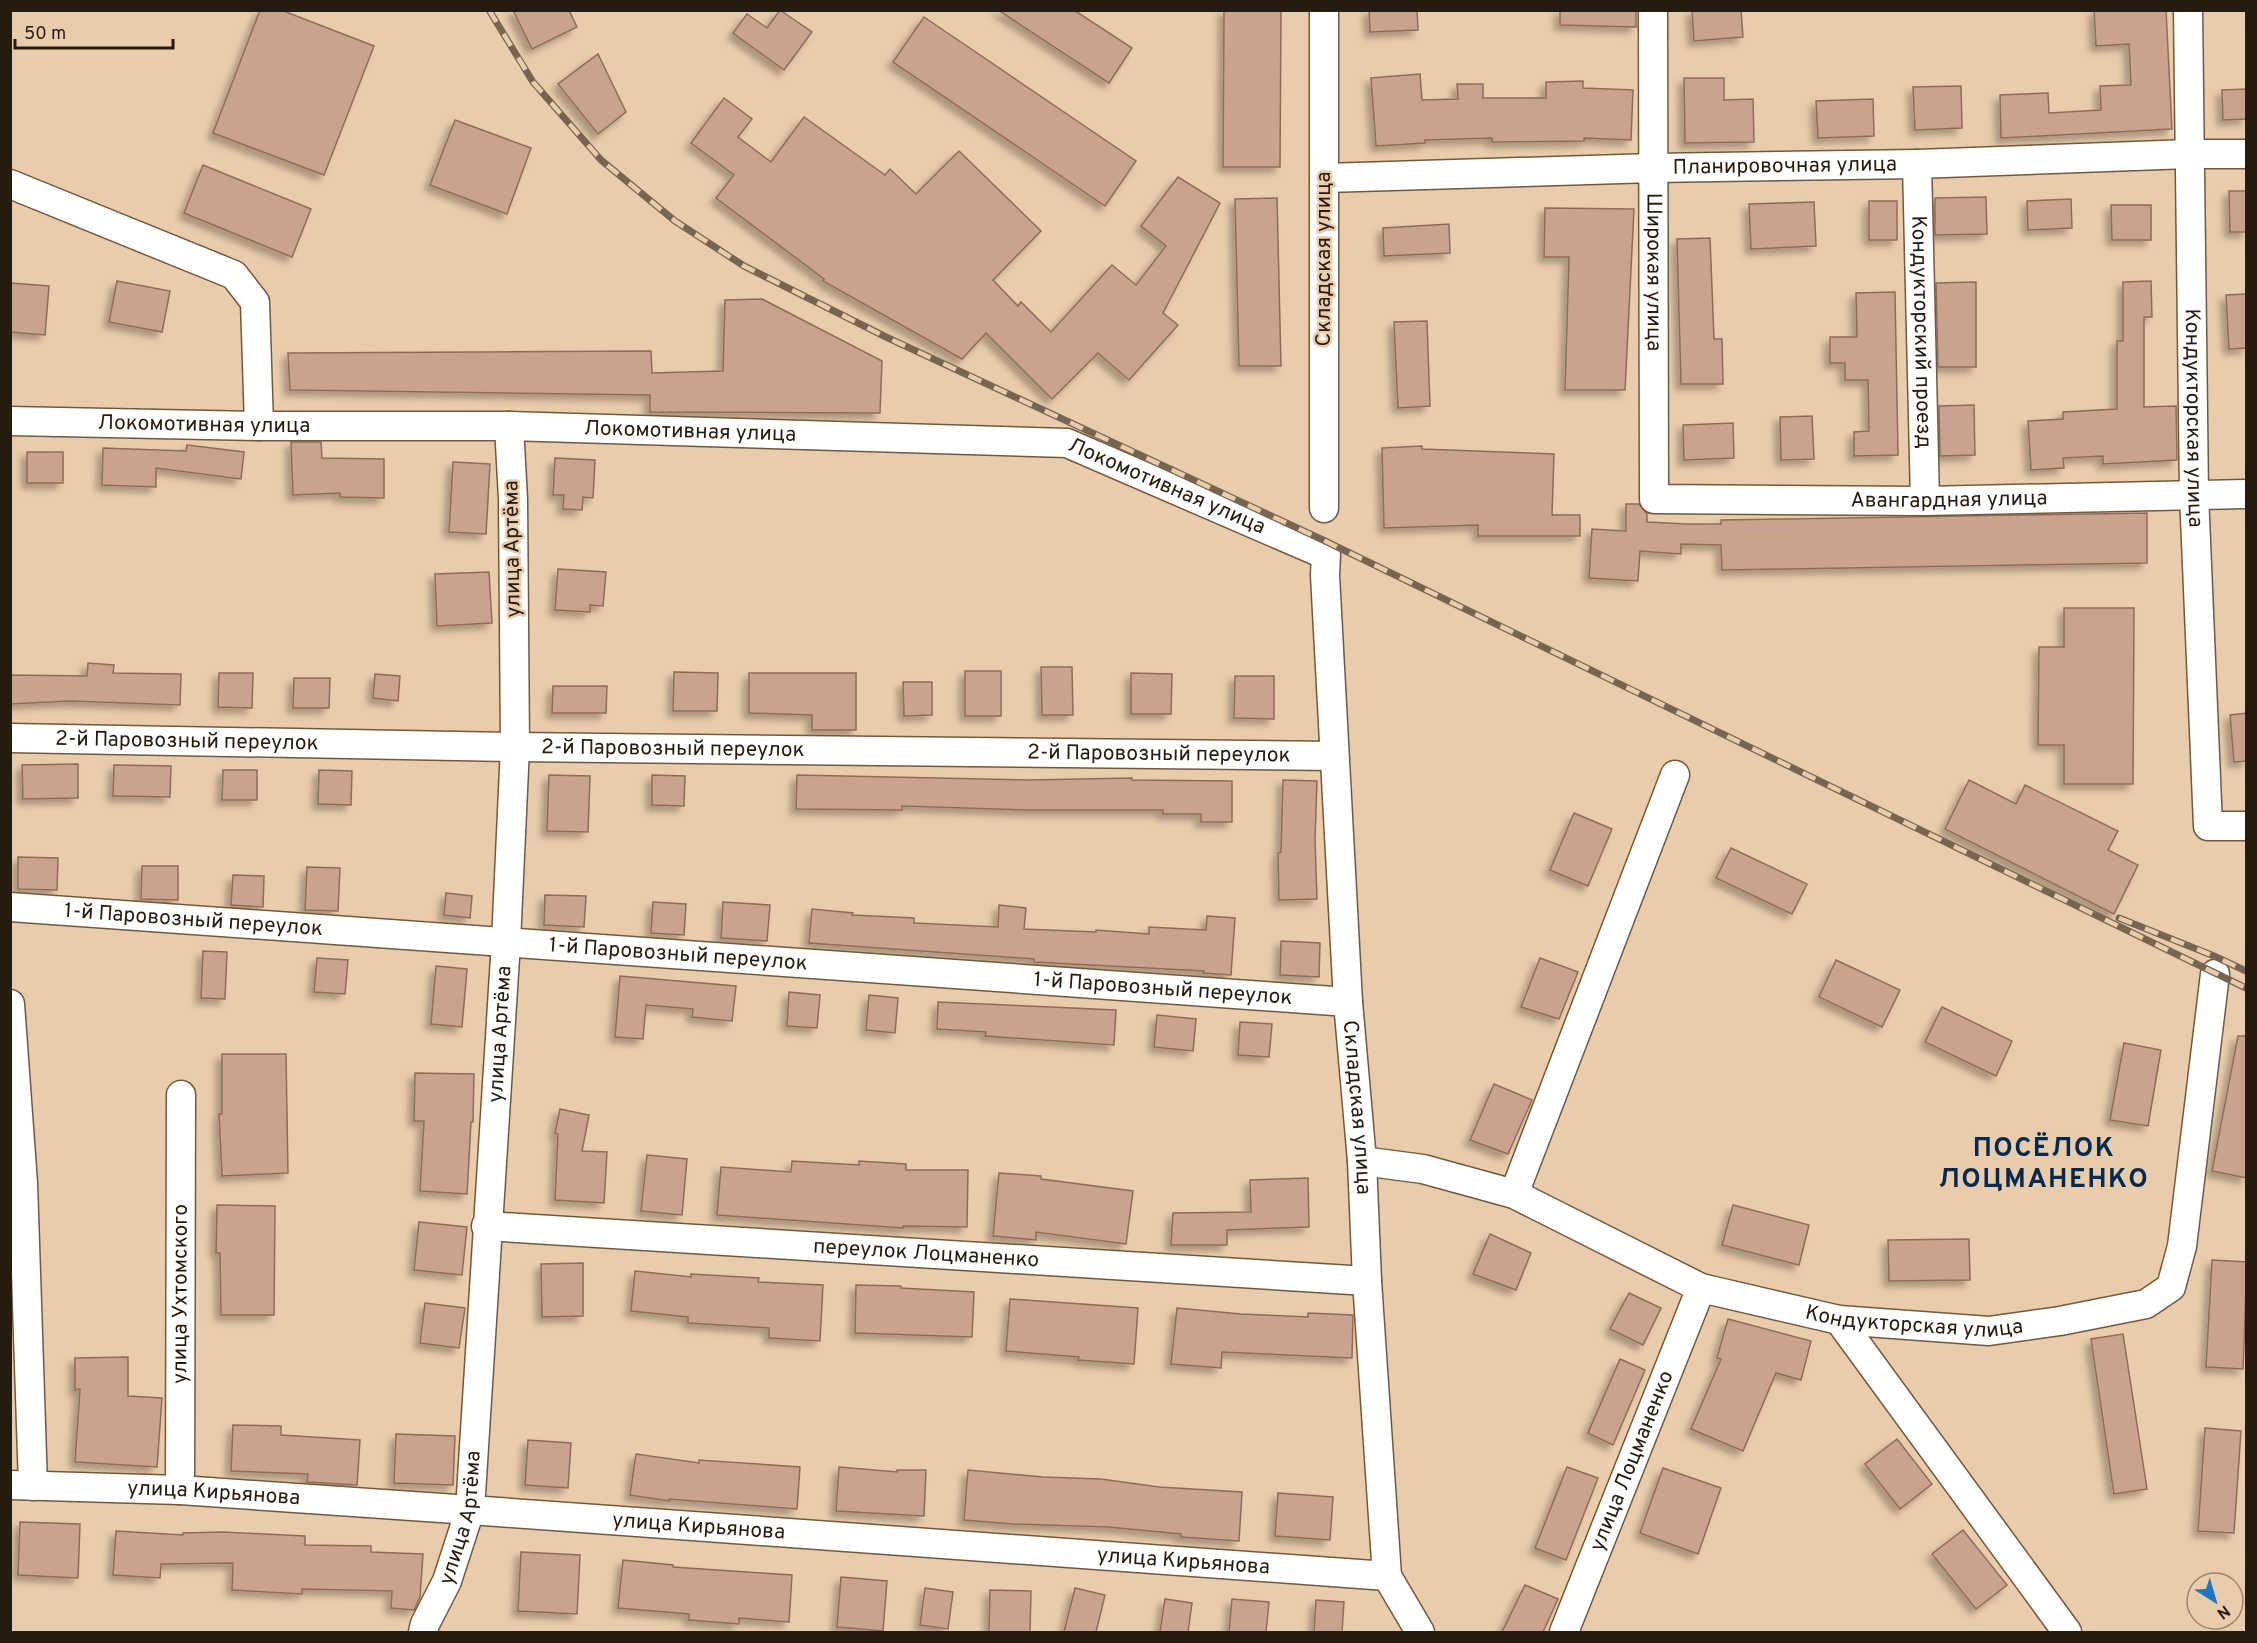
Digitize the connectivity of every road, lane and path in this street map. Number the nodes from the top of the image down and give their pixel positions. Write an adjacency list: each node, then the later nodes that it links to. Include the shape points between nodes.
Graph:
1 (1324, 10): 8 (street, Складская улица)
2 (1653, 10): 7 (street, Широкая улица)
3 (2188, 10): 4 (street, Кондукторская улица)
4 (2189, 154): 5 (street, Планировочная улица); 6 (street, Планировочная улица); 13 (street, Кондукторская улица)
5 (2247, 154)
6 (1917, 164): 7 (street, Планировочная улица); 16 (street, Кондукторский проезд)
7 (1653, 168): 8 (street, Планировочная улица); 15 (street, Широкая улица)
8 (1324, 178): 17 (street, Складская улица)
9 (10, 184): 11 (street, via 234,275 255,302)
10 (10, 421): 11 (street, Локомотивная улица)
11 (260, 426): 12 (street, Локомотивная улица)
12 (509, 426): 18 (street, Локомотивная улица, via 1068,443 1326,555); 20 (street, улица Артёма)
13 (2194, 494): 14 (street, Авангардная улица); 16 (street, Авангардная улица); 23 (street, Кондукторская улица, via 2208,826)
14 (2247, 494)
15 (1653, 499): 16 (street, Авангардная улица)
16 (1925, 501)
17 (1324, 508)
18 (1324, 574): 21 (street, Складская улица)
19 (10, 738): 20 (street, 2-й Паровозный переулок)
20 (515, 747): 21 (street, 2-й Паровозный переулок); 25 (street, улица Артёма)
21 (1335, 756): 27 (street, Складская улица)
22 (1675, 774): 31 (street)
23 (2247, 826)
24 (10, 908): 25 (street, 1-й Паровозный переулок)
25 (506, 942): 27 (street, 1-й Паровозный переулок); 32 (street, улица Артёма)
26 (2215, 974): 35 (street, Кондукторская улица, via 2182,1246 2171,1287 2146,1304 1989,1331)
27 (1348, 1002): 30 (street, Складская улица)
28 (10, 1004): 36 (street, via 23,1183)
29 (181, 1095): 37 (street, улица Ухтомского)
30 (1362, 1161): 31 (street, Кондукторская улица, via 1423,1169); 33 (street, Складская улица)
31 (1514, 1194): 34 (street, Кондукторская улица)
32 (486, 1226): 33 (street, переулок Лоцманенко); 38 (street, улица Артёма)
33 (1367, 1281): 39 (street, Складская улица)
34 (1701, 1288): 35 (street, Кондукторская улица); 42 (street, улица Лоцманенко)
35 (1839, 1320): 43 (street)
36 (22, 1485): 37 (street, улица Кирьянова)
37 (180, 1490): 38 (street, улица Кирьянова)
38 (470, 1509): 39 (street, улица Кирьянова); 40 (street, улица Артёма, via 447,1581)
39 (1387, 1576): 41 (street, Складская улица)
40 (423, 1632)
41 (1420, 1632)
42 (1564, 1632)
43 (2067, 1632)

